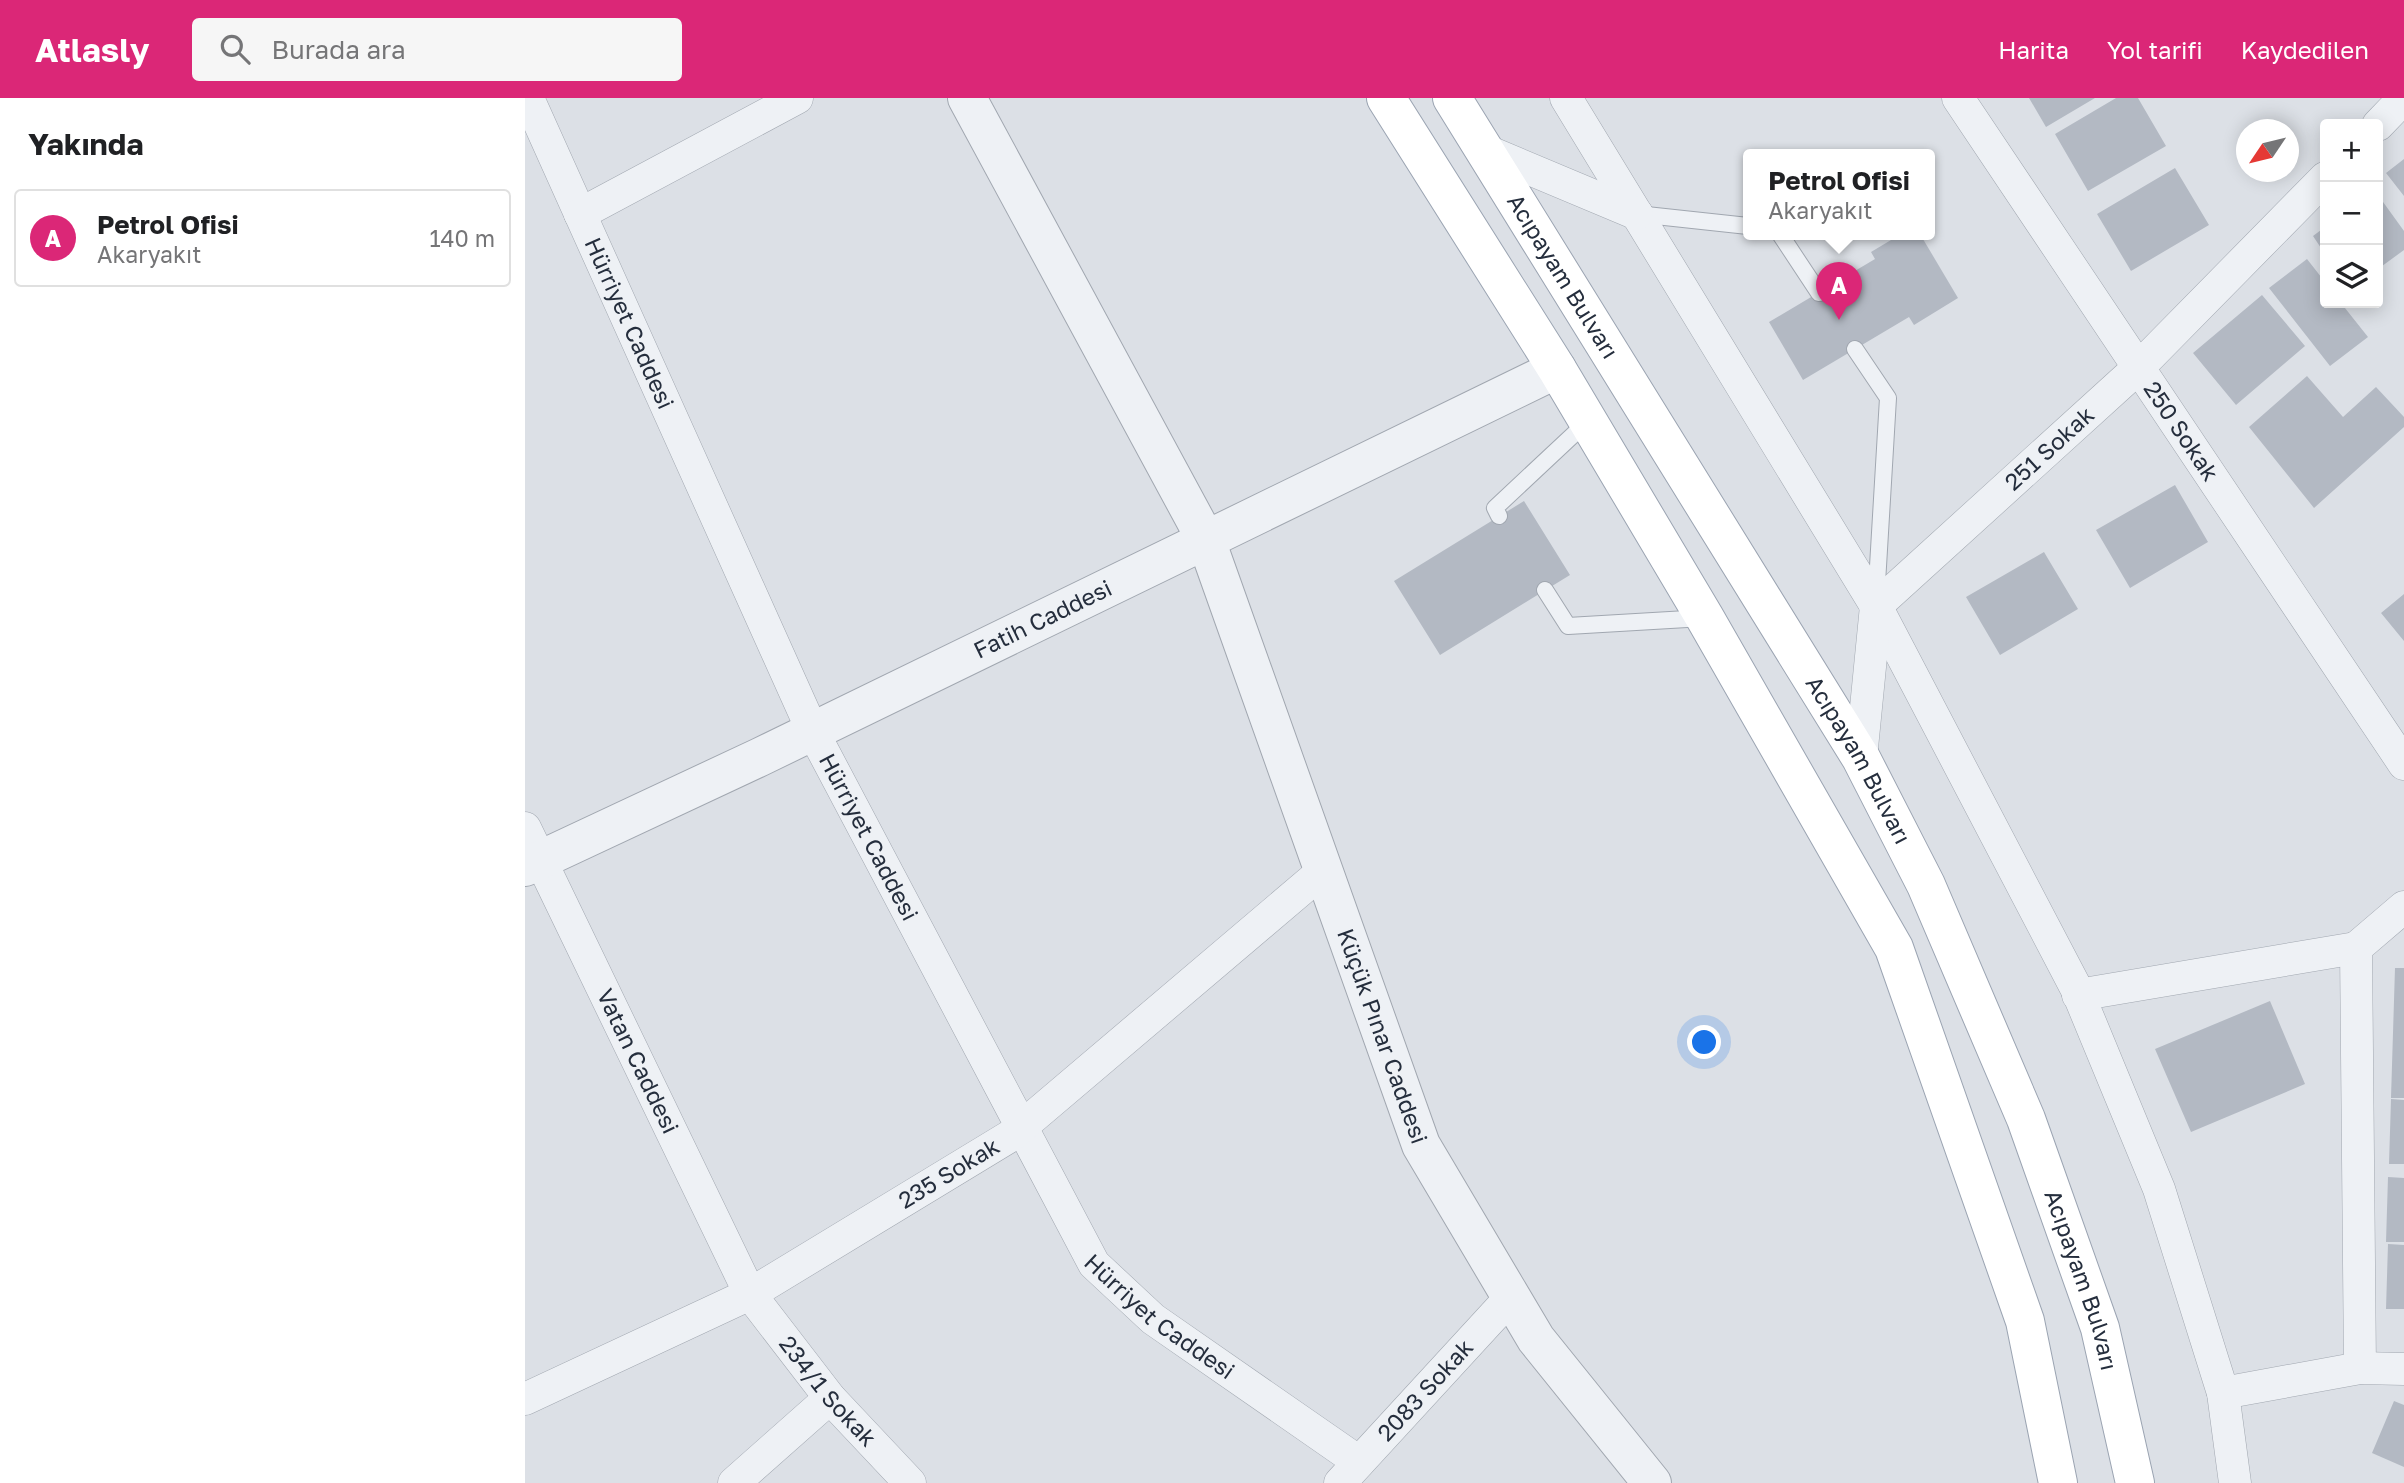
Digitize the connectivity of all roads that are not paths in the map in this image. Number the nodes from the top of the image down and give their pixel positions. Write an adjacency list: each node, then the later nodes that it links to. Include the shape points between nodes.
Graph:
1 (528, 98): 12 (street, Hürriyet Caddesi)
2 (797, 98): 12 (street)
3 (967, 98): 22 (street, Küçük Pınar Caddesi)
4 (1386, 98): 19 (main road)
5 (1452, 98): 10 (main road, Acıpayam Bulvarı)
6 (1566, 98): 13 (street)
7 (1958, 98): 18 (street, 250 Sokak)
8 (2404, 98): 9 (street)
9 (2383, 120)
10 (1486, 151): 13 (street); 27 (main road, Acıpayam Bulvarı)
11 (2321, 182): 18 (street, 251 Sokak)
12 (580, 214): 26 (street, Hürriyet Caddesi)
13 (1637, 214): 14 (lane); 24 (street)
14 (1743, 225)
15 (1784, 240): 16 (lane)
16 (1819, 293)
17 (1855, 349): 24 (lane, via 1888,398)
18 (2138, 368): 24 (street, 251 Sokak); 28 (street, 250 Sokak)
19 (1557, 369): 20 (main road); 22 (street, Fatih Caddesi)
20 (1588, 421): 21 (lane, via 1495,508); 25 (main road)
21 (1499, 516)
22 (1206, 540): 26 (street, Fatih Caddesi); 30 (street, Küçük Pınar Caddesi)
23 (1545, 590): 25 (lane, via 1568,626)
24 (1876, 606): 27 (street); 33 (street)
25 (1705, 618): 46 (main road, via 1894,948 2025,1321)
26 (813, 732): 29 (street, Fatih Caddesi); 34 (street, Hürriyet Caddesi)
27 (1861, 758): 47 (main road, Acıpayam Bulvarı, via 1926,886 2026,1119 2101,1328)
28 (2404, 764)
29 (530, 852): 35 (street, Vatan Caddesi)
30 (1323, 871): 34 (street, 235 Sokak); 36 (street, Küçük Pınar Caddesi, via 1421,1145)
31 (2404, 907): 32 (street)
32 (2356, 948): 33 (street); 37 (street)
33 (2078, 995): 39 (street, via 2159,1189)
34 (1021, 1127): 35 (street, 235 Sokak); 42 (street, Hürriyet Caddesi, via 1094,1264 1153,1319)
35 (750, 1294): 40 (street, 234/1 Sokak); 41 (street, 235 Sokak)
36 (1511, 1297): 42 (street, 2083 Sokak); 45 (street, Küçük Pınar Caddesi, via 1536,1339)
37 (2360, 1368): 38 (street); 39 (street)
38 (2404, 1369)
39 (2223, 1393): 48 (street)
40 (830, 1398): 43 (street); 44 (street, 234/1 Sokak)
41 (525, 1399)
42 (1350, 1473)
43 (734, 1483)
44 (910, 1483)
45 (1652, 1483)
46 (2058, 1483)
47 (2136, 1483)
48 (2235, 1483)

